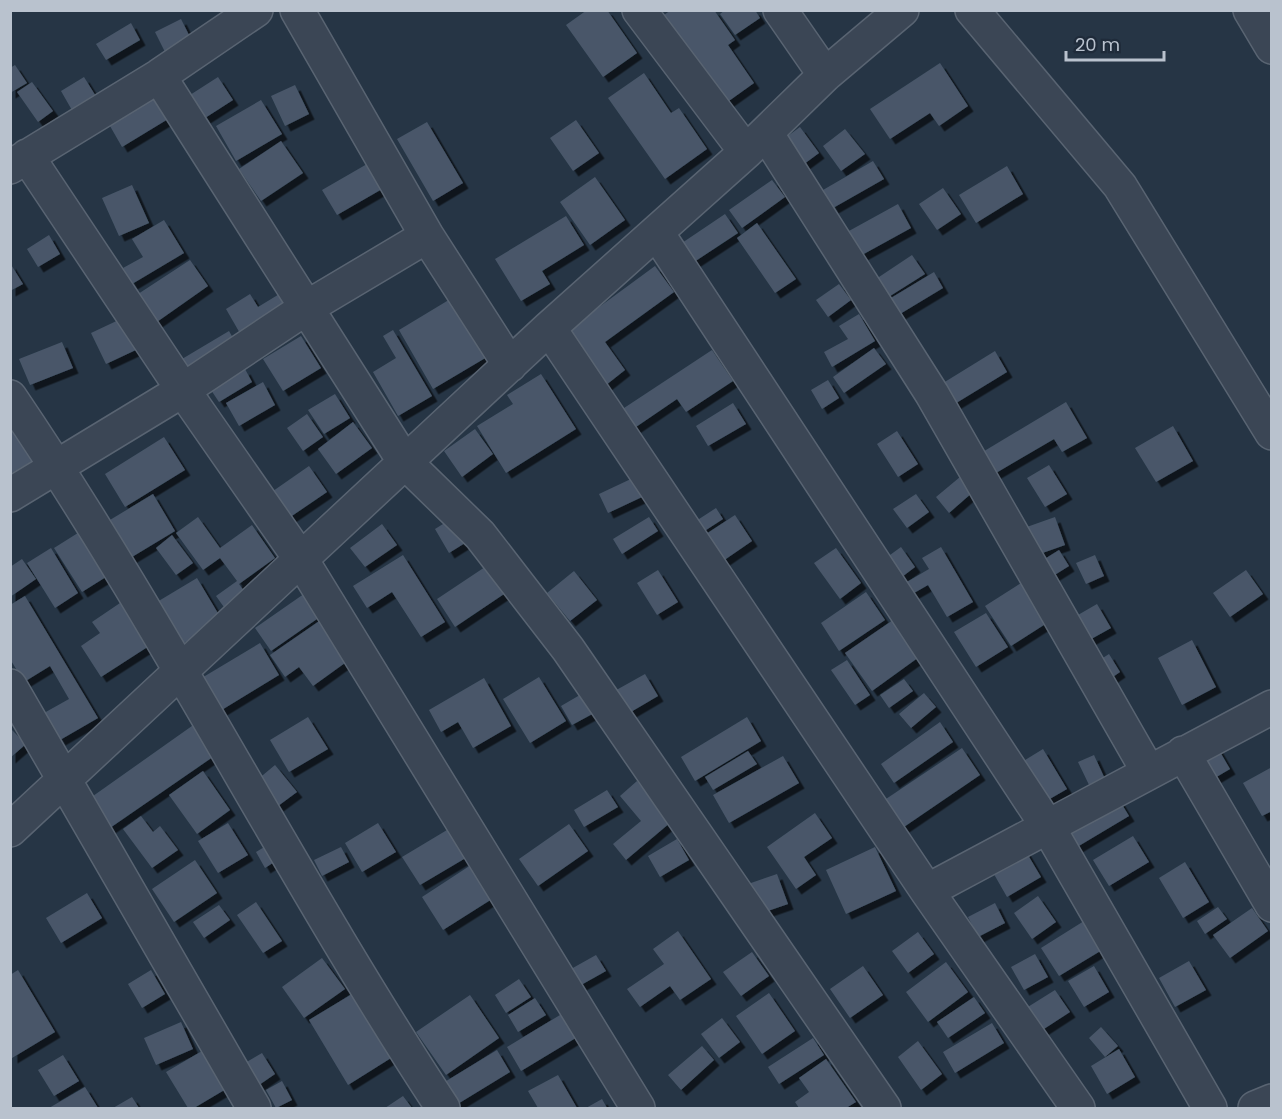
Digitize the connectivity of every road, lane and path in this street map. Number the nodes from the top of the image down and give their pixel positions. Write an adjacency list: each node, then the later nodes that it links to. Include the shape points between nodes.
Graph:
1 (256, 10): 10 (street)
2 (297, 10): 14 (street)
3 (639, 10): 11 (street)
4 (780, 10): 9 (street)
5 (902, 10): 9 (street)
6 (972, 10): 20 (street, via 1120,186)
7 (1250, 10): 8 (street)
8 (1272, 47)
9 (825, 75): 11 (street)
10 (159, 76): 12 (street); 15 (street)
11 (756, 143): 13 (street); 29 (street, via 932,394)
12 (19, 161): 18 (street)
13 (657, 233): 16 (street); 31 (street)
14 (427, 236): 15 (street); 17 (street)
15 (306, 308): 18 (street); 21 (street)
16 (549, 328): 17 (street); 33 (street)
17 (510, 365): 21 (street)
18 (183, 390): 22 (street); 24 (street)
19 (10, 397): 22 (street)
20 (1272, 433)
21 (404, 461): 24 (street); 39 (street, via 480,535 568,649)
22 (58, 467): 23 (street); 25 (street)
23 (10, 495)
24 (302, 561): 25 (street); 38 (street)
25 (181, 670): 30 (street); 37 (street, via 373,1001)
26 (10, 686): 30 (street)
27 (1272, 708): 28 (street)
28 (1183, 753): 29 (street); 34 (street)
29 (1148, 771): 31 (street)
30 (64, 783): 32 (street); 36 (street)
31 (1048, 827): 33 (street); 41 (street)
32 (10, 830)
33 (927, 891): 40 (street)
34 (1272, 905)
35 (1272, 1101): 42 (street)
36 (254, 1108)
37 (443, 1108)
38 (638, 1108)
39 (884, 1108)
40 (1078, 1108)
41 (1210, 1108)
42 (1255, 1108)

